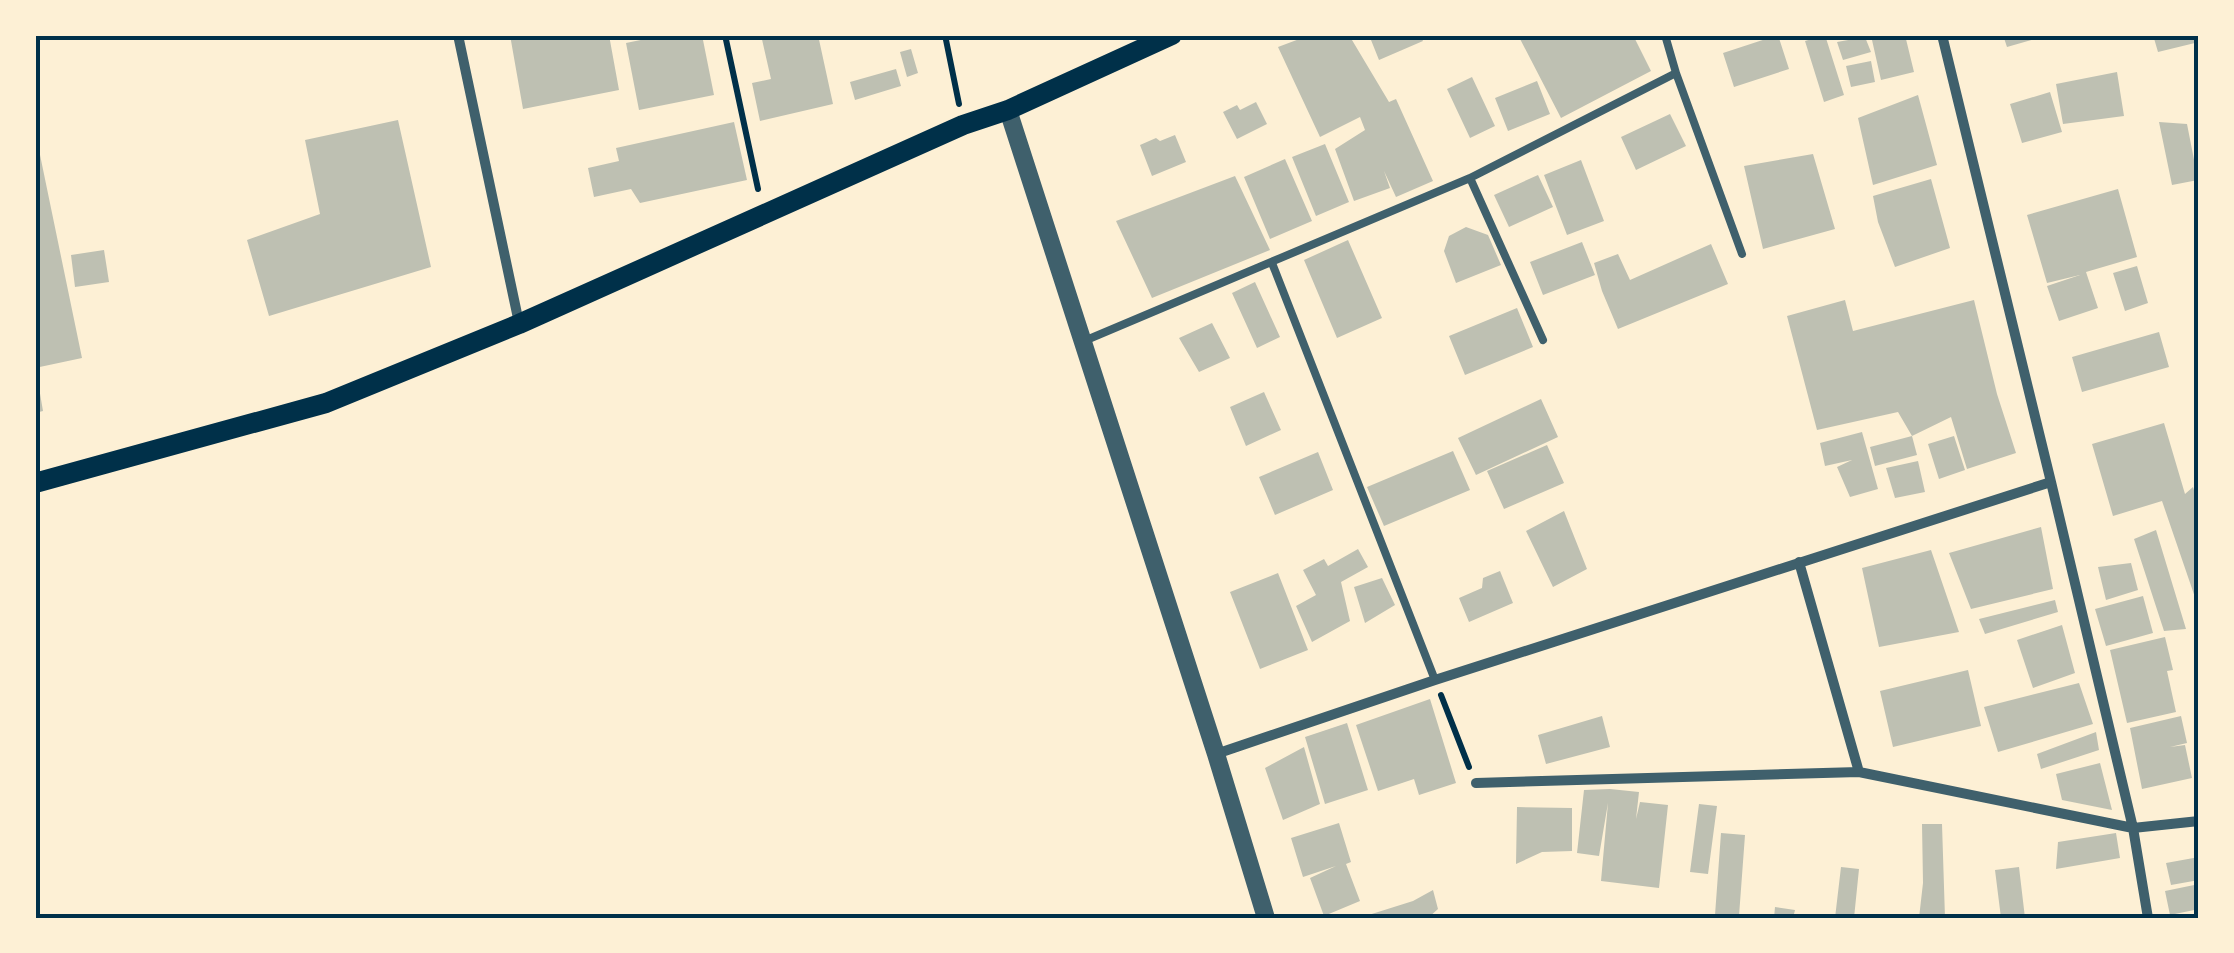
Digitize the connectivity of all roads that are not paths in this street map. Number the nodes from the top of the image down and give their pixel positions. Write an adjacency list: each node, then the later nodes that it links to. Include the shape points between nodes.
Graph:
1 (458, 35): 10 (street)
2 (1172, 35): 6 (main road)
3 (1665, 35): 5 (lane)
4 (1942, 35): 13 (street)
5 (1676, 73): 7 (lane); 8 (lane)
6 (1008, 110): 10 (main road); 12 (street)
7 (1470, 178): 9 (lane); 11 (lane)
8 (1742, 254)
9 (1272, 262): 12 (lane); 16 (lane)
10 (520, 324): 14 (main road, via 326,403)
11 (1544, 340)
12 (1082, 341): 17 (street)
13 (2051, 482): 15 (street); 21 (street)
14 (35, 483)
15 (1800, 562): 16 (street); 18 (street)
16 (1434, 680): 17 (street)
17 (1216, 754): 22 (street)
18 (1859, 772): 19 (street); 21 (street)
19 (1476, 784)
20 (2199, 821): 21 (street)
21 (2132, 828): 23 (street)
22 (1266, 918)
23 (2148, 918)

